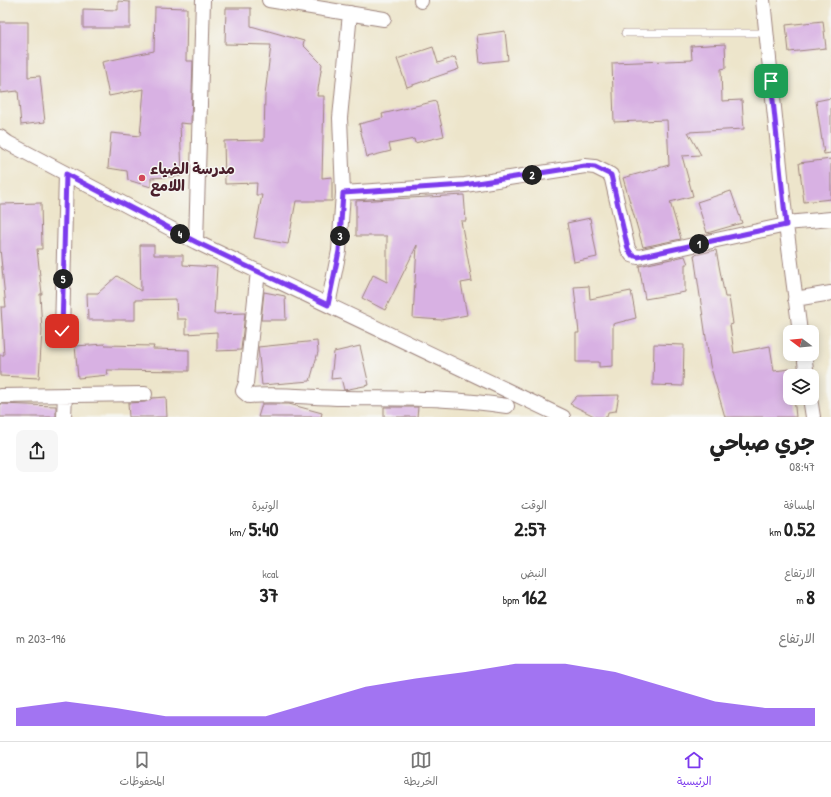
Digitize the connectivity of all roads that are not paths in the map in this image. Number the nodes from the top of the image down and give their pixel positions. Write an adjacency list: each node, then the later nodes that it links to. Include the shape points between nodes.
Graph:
1 (203, 0): 13 (street)
2 (269, 0): 4 (street)
3 (762, 0): 6 (street)
4 (350, 13): 5 (street); 10 (street, via 340,118)
5 (384, 18)
6 (766, 33): 7 (lane); 12 (street)
7 (625, 34)
8 (2, 141): 9 (street)
9 (66, 174): 13 (street); 19 (street)
10 (343, 193): 12 (street, via 464,185 585,166 595,167 611,175 628,249 632,255 638,257); 17 (street, via 339,251)
11 (831, 219): 12 (street)
12 (786, 224): 16 (street)
13 (196, 242): 14 (street)
14 (258, 271): 17 (street); 25 (street, via 243,391 249,396 266,394 475,401)
15 (831, 293): 16 (street)
16 (795, 299): 18 (street)
17 (328, 305): 22 (street)
18 (799, 325)
19 (62, 331)
20 (145, 394): 21 (street)
21 (65, 395): 23 (street); 26 (street)
22 (517, 395): 25 (street); 27 (street)
23 (0, 396)
24 (811, 405): 28 (street)
25 (504, 412)
26 (64, 417)
27 (563, 417)
28 (813, 417)

